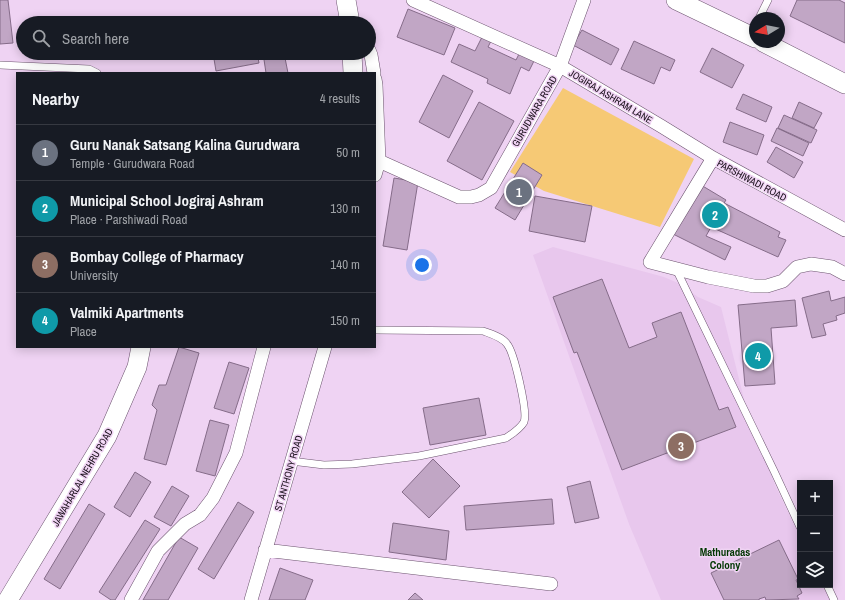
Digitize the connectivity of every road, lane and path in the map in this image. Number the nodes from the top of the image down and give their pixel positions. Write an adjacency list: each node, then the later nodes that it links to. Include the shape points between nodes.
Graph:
1 (346, 0): 7 (main road)
2 (413, 0): 13 (street)
3 (584, 0): 13 (street, GURUDWARA ROAD)
4 (676, 0): 8 (main road)
5 (768, 0): 6 (lane)
6 (762, 12)
7 (350, 16)
8 (749, 33)
9 (778, 48): 17 (main road)
10 (352, 60): 15 (main road)
11 (372, 60): 16 (street)
12 (0, 65): 14 (lane, via 89,69)
13 (560, 66): 19 (street, JOGIRAJ ASHRAM LANE); 21 (street, GURUDWARA ROAD, via 491,188 479,195 459,197)
14 (95, 72)
15 (353, 72)
16 (374, 72)
17 (845, 84)
18 (376, 85): 21 (street)
19 (661, 126): 20 (street, PARSHIWADI ROAD)
20 (713, 158): 23 (street, PARSHIWADI ROAD); 24 (street, via 650,262)
21 (379, 161): 22 (street)
22 (376, 172)
23 (845, 230)
24 (676, 269): 25 (street, via 754,286 767,286 782,281 797,267 811,264 832,267); 31 (lane)
25 (845, 274)
26 (376, 330): 30 (lane, via 483,331 498,337 507,344 513,355 524,408 524,421 517,431 506,438 419,456 352,464 324,465)
27 (141, 348): 35 (main road, JAWAHARLAL NEHRU ROAD, via 137,367 107,436)
28 (264, 348): 36 (street, via 236,453 213,498 200,515 185,524 158,551)
29 (325, 348): 30 (street, ST ANTHONY ROAD)
30 (291, 461): 32 (street, ST ANTHONY ROAD)
31 (797, 521)
32 (265, 550): 33 (street); 37 (street, ST ANTHONY ROAD)
33 (551, 584)
34 (828, 588): 38 (lane)
35 (8, 600)
36 (131, 600)
37 (251, 600)
38 (834, 600)

